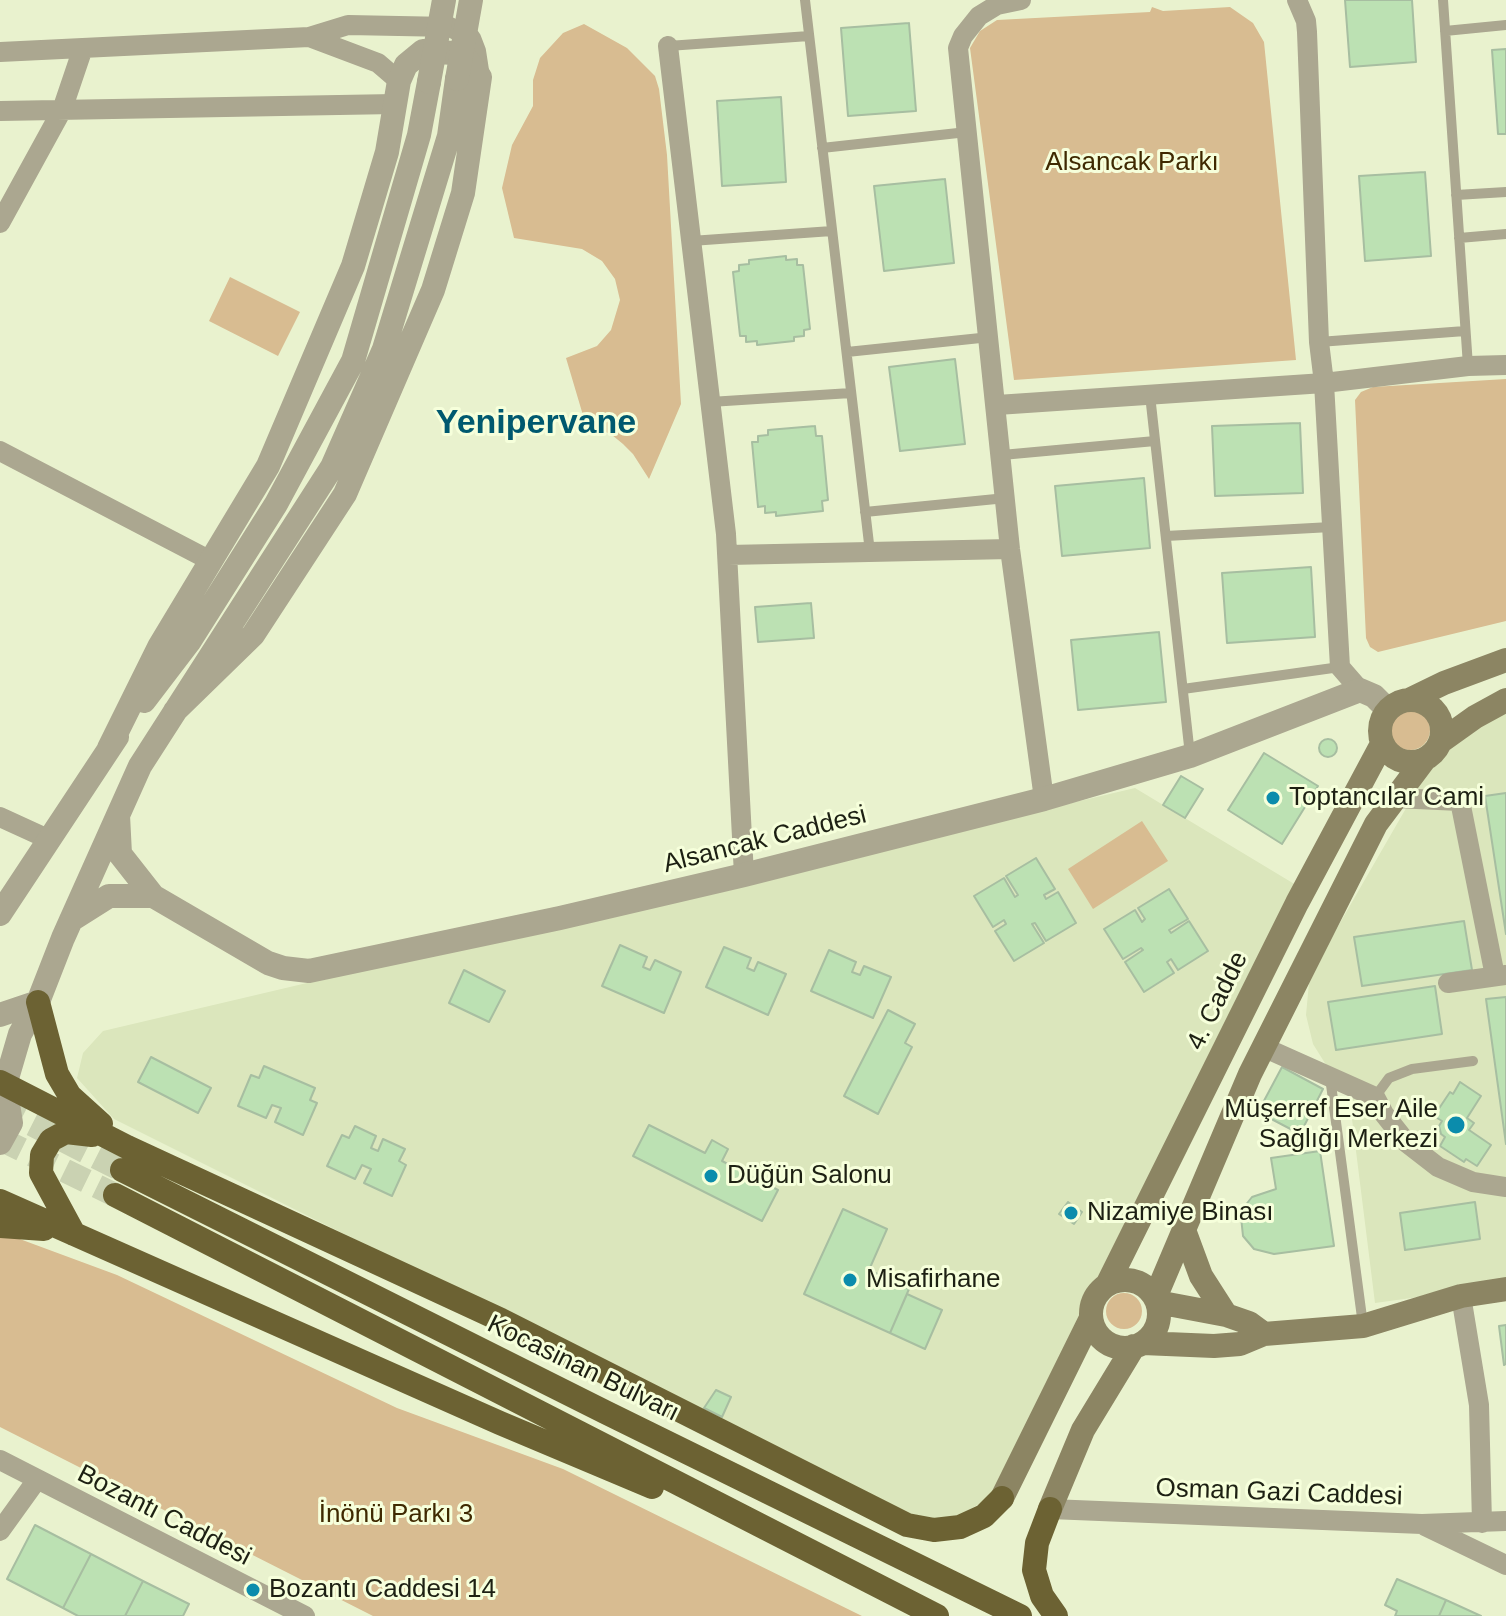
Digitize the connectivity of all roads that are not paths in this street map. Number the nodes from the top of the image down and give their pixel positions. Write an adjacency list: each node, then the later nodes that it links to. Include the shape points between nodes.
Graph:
1 (444, 0): 56 (street, bridge, via 419,135 353,361 253,541 189,642)
2 (471, 0): 14 (street, bridge)
3 (805, 0): 9 (lane)
4 (1021, 0): 18 (street, via 987,10 958,48)
5 (1297, 0): 29 (street, via 1307,32)
6 (1443, 0): 8 (lane)
7 (1506, 25): 8 (lane)
8 (1445, 31): 21 (lane)
9 (809, 36): 11 (lane); 19 (lane)
10 (309, 37): 12 (street); 14 (street, via 348,25 450,27 471,38); 15 (street, via 378,63)
11 (668, 46): 26 (street)
12 (83, 48): 13 (street); 16 (street)
13 (0, 52)
14 (469, 78): 15 (street, via 467,60 453,53 423,51 406,65); 61 (street, via 384,349 332,467 140,766)
15 (397, 93): 16 (street); 48 (street, via 387,152 353,266 268,466)
16 (62, 110): 17 (street); 22 (street)
17 (0, 111)
18 (967, 132): 19 (lane); 28 (street)
19 (822, 148): 23 (lane)
20 (1506, 192): 21 (lane)
21 (1456, 195): 25 (lane)
22 (0, 223)
23 (832, 231): 26 (lane); 30 (lane)
24 (1506, 234): 25 (lane)
25 (1459, 238): 27 (lane)
26 (691, 241): 36 (street)
27 (1465, 331): 29 (lane); 32 (lane)
28 (990, 337): 30 (lane); 37 (street)
29 (1319, 342): 33 (street)
30 (847, 352): 34 (lane)
31 (1506, 365): 32 (street)
32 (1468, 366): 33 (street)
33 (1324, 383): 35 (street); 43 (street)
34 (851, 393): 36 (lane); 42 (lane)
35 (1150, 395): 37 (street); 38 (lane)
36 (710, 402): 47 (street)
37 (997, 405): 40 (street)
38 (1155, 441): 40 (lane); 44 (lane)
39 (0, 451): 48 (street)
40 (1002, 455): 41 (street)
41 (1006, 498): 42 (lane); 45 (street)
42 (865, 512): 46 (lane)
43 (1331, 527): 44 (lane); 50 (street)
44 (1166, 536): 51 (lane)
45 (1010, 549): 46 (street); 60 (street)
46 (870, 552): 47 (street)
47 (728, 555): 64 (street)
48 (211, 561): 56 (street, via 159,647)
49 (1506, 660): 54 (main road)
50 (1340, 667): 51 (lane); 52 (street)
51 (1183, 689): 58 (lane)
52 (1360, 690): 54 (street); 58 (street, Alsancak Caddesi)
53 (1506, 700): 57 (main road)
54 (1398, 705): 55 (main road, via 1381,721); 57 (main road, via 1421,702 1432,708 1442,730)
55 (1382, 744): 57 (main road, via 1390,755 1412,763); 85 (main road, 4. Cadde)
56 (109, 748): 63 (street)
57 (1432, 751): 59 (main road)
58 (1190, 756): 60 (street, Alsancak Caddesi)
59 (1395, 798): 68 (street, via 1460,801); 72 (main road)
60 (1044, 799): 64 (street, Alsancak Caddesi)
61 (118, 815): 65 (street, Alsancak Caddesi, via 120,854); 67 (street)
62 (0, 817): 63 (street)
63 (48, 839): 66 (street)
64 (744, 875): 65 (street, Alsancak Caddesi, via 309,971 268,963)
65 (153, 896): 67 (street, via 109,896)
66 (0, 914)
67 (71, 920): 70 (street)
68 (1501, 976): 69 (street)
69 (1448, 983)
70 (38, 1002): 71 (street); 75 (street); 78 (highway, via 57,1074)
71 (0, 1015)
72 (1263, 1047): 74 (street); 83 (main road)
73 (1473, 1061): 76 (lane, via 1412,1069 1389,1078)
74 (1330, 1077): 76 (street); 92 (lane)
75 (3, 1083): 77 (street, via 11,1123); 78 (highway)
76 (1375, 1097): 79 (street, via 1407,1143 1430,1161 1473,1182)
77 (0, 1143)
78 (124, 1158): 84 (highway, via 75,1131 58,1135 46,1147 41,1173); 91 (highway); 99 (highway, Kocasinan Bulvarı, via 605,1412)
79 (1506, 1187)
80 (115, 1195): 104 (highway)
81 (0, 1201): 84 (highway)
82 (0, 1226): 84 (highway)
83 (1184, 1230): 88 (main road); 89 (main road, via 1201,1276)
84 (74, 1234): 104 (highway, via 500,1423)
85 (1107, 1285): 88 (main road, via 1134,1281); 90 (main road, via 1095,1297)
86 (1506, 1289): 87 (main road)
87 (1461, 1296): 92 (main road); 101 (street, via 1479,1405)
88 (1156, 1300): 89 (main road); 94 (main road, via 1155,1329)
89 (1226, 1315): 93 (main road)
90 (1091, 1318): 94 (main road, via 1106,1342 1124,1348); 97 (main road)
91 (501, 1320): 97 (highway, via 907,1525 960,1527 984,1516); 99 (highway)
92 (1363, 1326): 93 (main road)
93 (1264, 1334): 94 (main road, via 1240,1344)
94 (1138, 1344): 98 (main road, via 1083,1430)
95 (0, 1460): 96 (street, Bozantı Caddesi)
96 (36, 1481): 103 (street); 106 (street, Bozantı Caddesi)
97 (1002, 1498)
98 (1050, 1509): 102 (street, Osman Gazi Caddesi); 109 (highway, via 1034,1570 1042,1596)
99 (827, 1520): 108 (highway, Kocasinan Bulvarı)
100 (1506, 1521): 101 (street, Osman Gazi Caddesi)
101 (1482, 1523): 102 (street, Osman Gazi Caddesi)
102 (1422, 1524): 105 (street)
103 (0, 1531)
104 (828, 1560): 107 (highway)
105 (1506, 1565)
106 (305, 1616)
107 (937, 1616)
108 (1020, 1616)
109 (1056, 1616)

